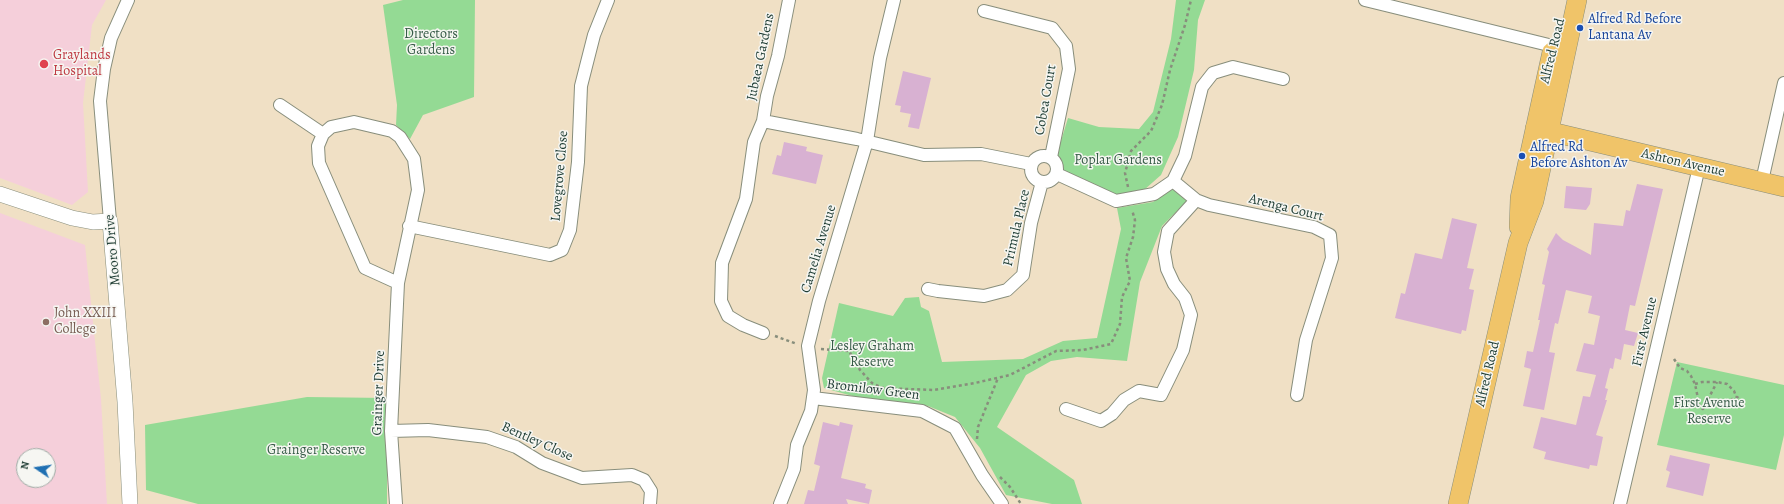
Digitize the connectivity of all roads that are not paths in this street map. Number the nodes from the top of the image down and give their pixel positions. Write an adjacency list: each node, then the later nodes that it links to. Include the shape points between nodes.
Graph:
1 (128, 0): 27 (street, Mooro Drive, via 111,38 100,101)
2 (608, 0): 28 (street, Lovegrove Close, via 594,35 581,86 578,162 570,230 562,250 550,255)
3 (789, 0): 13 (street, Jubaea Gardens)
4 (894, 0): 16 (street, Camelia Avenue, via 880,58)
5 (1365, 0): 9 (street)
6 (1566, 0): 9 (main road, Alfred Road)
7 (1577, 0): 9 (main road, Alfred Road)
8 (984, 11): 17 (street, Cobea Court, via 1052,28 1066,46 1069,69)
9 (1560, 48): 14 (main road, Alfred Road)
10 (1283, 79): 21 (street, via 1233,67 1213,73 1202,87 1185,156)
11 (1784, 83): 22 (street)
12 (280, 105): 15 (street)
13 (763, 121): 16 (street, Jubaea Gardens); 31 (street, Jubaea Gardens, via 754,142 746,200 722,264 721,301 728,316)
14 (1542, 130): 19 (main road, Ashton Avenue); 41 (main road, Alfred Road, via 1520,198 1518,243)
15 (323, 134): 28 (street, Grainger Drive, via 331,127 354,122 392,131 400,137 414,159 418,190); 29 (street, via 318,146 319,163 364,268)
16 (867, 141): 18 (street, Jubaea Gardens, via 924,155 981,154); 33 (street, Camelia Avenue, via 808,346)
17 (1051, 157): 18 (street, via 1037,157); 20 (street, via 1057,164)
18 (1031, 164): 23 (street, via 1030,169 1034,178)
19 (1699, 167): 22 (main road, Ashton Avenue); 42 (street, First Avenue)
20 (1057, 174): 21 (street, via 1116,201 1154,194); 23 (street, via 1050,181)
21 (1174, 181): 26 (street, Arenga Court)
22 (1762, 181): 24 (main road, Ashton Avenue)
23 (1042, 182): 30 (street, Primula Place, via 1031,223 1023,275 1007,290 984,296)
24 (1784, 187)
25 (0, 194): 27 (street, via 72,218 93,222)
26 (1196, 200): 32 (street, Arenga Court, via 1314,227 1330,235 1332,258 1306,340); 34 (street, via 1168,231 1164,252 1167,270 1185,298 1191,314 1183,350 1161,395 1139,391 1124,400 1112,414 1101,421)
27 (110, 220): 36 (street, Mooro Drive, via 126,402)
28 (409, 226): 29 (street, Grainger Drive)
29 (398, 283): 35 (street, Grainger Drive)
30 (928, 289)
31 (763, 332)
32 (1297, 396)
33 (813, 398): 39 (street, Camelia Avenue, via 811,411 797,445 794,469); 40 (street, Bromilow Green, via 922,411 956,428 982,475)
34 (1066, 409)
35 (391, 431): 37 (street, Grainger Drive); 38 (street, Bentley Close, via 428,430 487,437 516,447 542,463 582,478 632,475 644,480 651,491)
36 (130, 504)
37 (396, 504)
38 (650, 504)
39 (780, 504)
40 (1002, 504)
41 (1458, 504)
42 (1620, 504)

